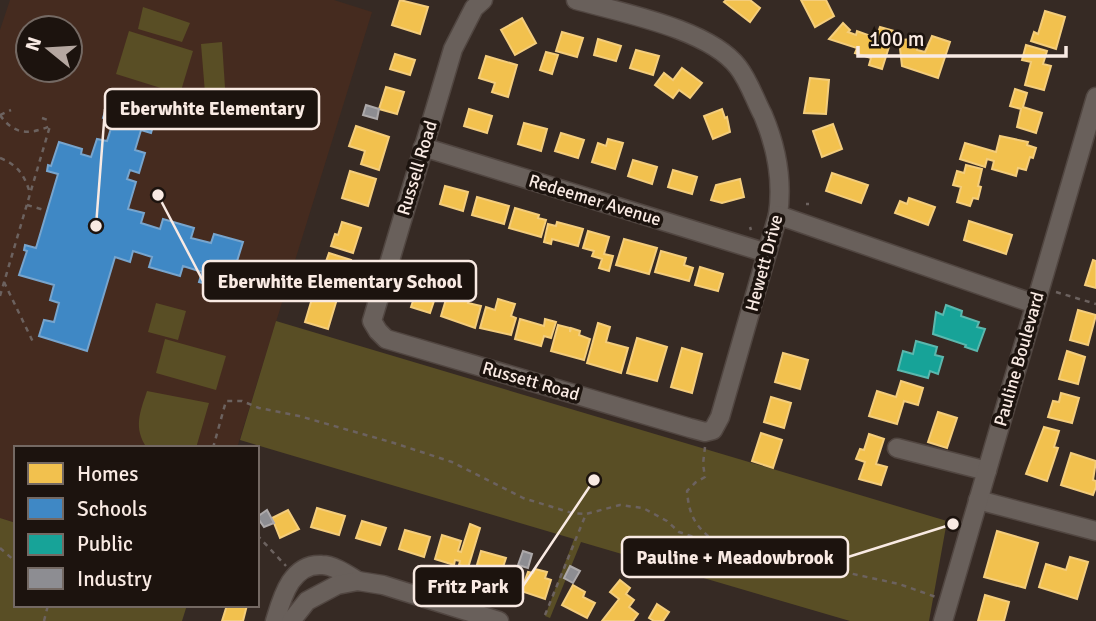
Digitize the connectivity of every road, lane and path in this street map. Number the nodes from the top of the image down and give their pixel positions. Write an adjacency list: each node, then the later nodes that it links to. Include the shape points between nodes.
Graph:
1 (483, 0): 8 (street, Russell Road, via 460,32)
2 (576, 0): 13 (street, Hewett Drive, via 703,39 738,66 768,128 778,164)
3 (1096, 97): 18 (street, Pauline Boulevard)
4 (11, 110): 5 (path)
5 (0, 115): 10 (path, via 18,132 50,126)
6 (42, 118): 7 (path)
7 (51, 121)
8 (423, 146): 14 (street, Redeemer Avenue); 20 (street, Russell Road)
9 (0, 158): 10 (path, via 20,170)
10 (30, 193): 11 (path)
11 (27, 205): 12 (path); 15 (path)
12 (44, 210)
13 (778, 215): 14 (street, Hewett Drive); 18 (street)
14 (767, 253): 22 (street, Hewett Drive, via 720,417)
15 (4, 282): 17 (path); 21 (path)
16 (1053, 291): 19 (path)
17 (0, 296)
18 (1035, 304): 25 (street, Pauline Boulevard)
19 (1096, 304)
20 (375, 305): 22 (street, Russett Road, via 372,321 386,339)
21 (34, 344)
22 (710, 431): 30 (path, via 705,477 687,491 689,510 700,530)
23 (214, 446): 27 (path, via 226,401 242,401 452,462 523,498)
24 (897, 448): 25 (street)
25 (987, 471): 26 (street, Pauline Boulevard)
26 (978, 500): 28 (street); 40 (street, Pauline Boulevard)
27 (586, 514): 30 (path, via 620,505 643,508 679,532); 36 (path)
28 (1096, 531)
29 (259, 537): 33 (path)
30 (715, 542): 35 (path, via 752,547)
31 (0, 548): 32 (path)
32 (14, 560)
33 (286, 566)
34 (358, 581): 37 (street, via 323,565 301,570 289,583); 38 (street, via 337,585 307,601); 39 (street)
35 (929, 595)
36 (545, 615)
37 (275, 621)
38 (291, 621)
39 (499, 621)
40 (943, 621)

